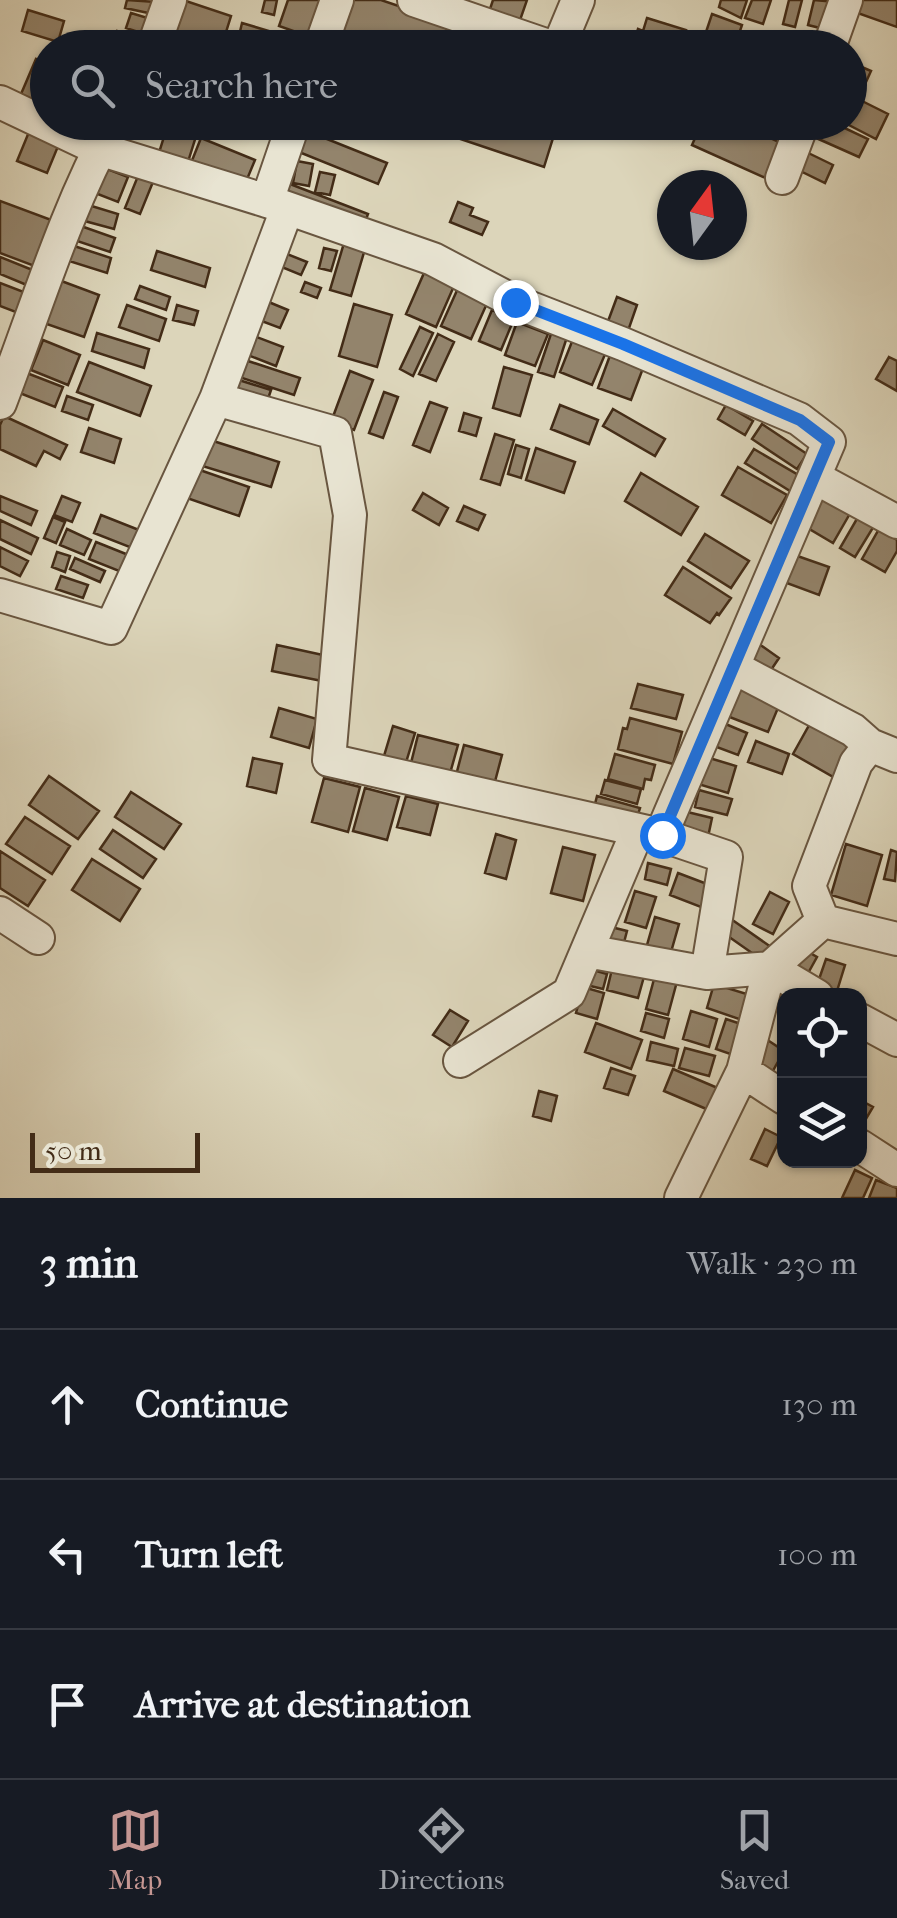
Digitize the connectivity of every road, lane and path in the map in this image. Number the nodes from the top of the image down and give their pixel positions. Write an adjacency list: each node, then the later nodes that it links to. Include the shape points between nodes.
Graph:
1 (170, 0): 6 (street)
2 (337, 0): 7 (street)
3 (414, 0): 8 (street)
4 (578, 0): 9 (street)
5 (846, 0): 10 (street)
6 (159, 30)
7 (326, 30)
8 (503, 30)
9 (564, 30)
10 (836, 30)
11 (0, 102): 12 (street)
12 (30, 112)
13 (104, 140): 20 (street)
14 (116, 140): 18 (street)
15 (290, 140): 18 (street)
16 (793, 140): 17 (street)
17 (782, 178)
18 (277, 205): 19 (street); 21 (street, via 433,260 515,302 800,420 829,442)
19 (216, 399): 23 (street, via 110,628); 26 (street, via 334,433 350,515 330,760)
20 (0, 404)
21 (814, 477): 22 (street); 24 (street)
22 (897, 522)
23 (0, 594)
24 (733, 667): 25 (street); 26 (street)
25 (883, 750): 28 (street, via 856,764 809,886)
26 (650, 832): 31 (street); 33 (street, via 726,856)
27 (0, 914): 29 (street)
28 (822, 922): 30 (street); 32 (street)
29 (38, 938)
30 (897, 939)
31 (587, 951): 33 (street); 37 (street, via 569,993)
32 (770, 968): 33 (street); 34 (street); 38 (street)
33 (707, 972)
34 (804, 988)
35 (867, 1024): 36 (street)
36 (897, 1040)
37 (460, 1060)
38 (742, 1072): 39 (street); 42 (street)
39 (777, 1094)
40 (867, 1151): 41 (street)
41 (897, 1170)
42 (681, 1198)

